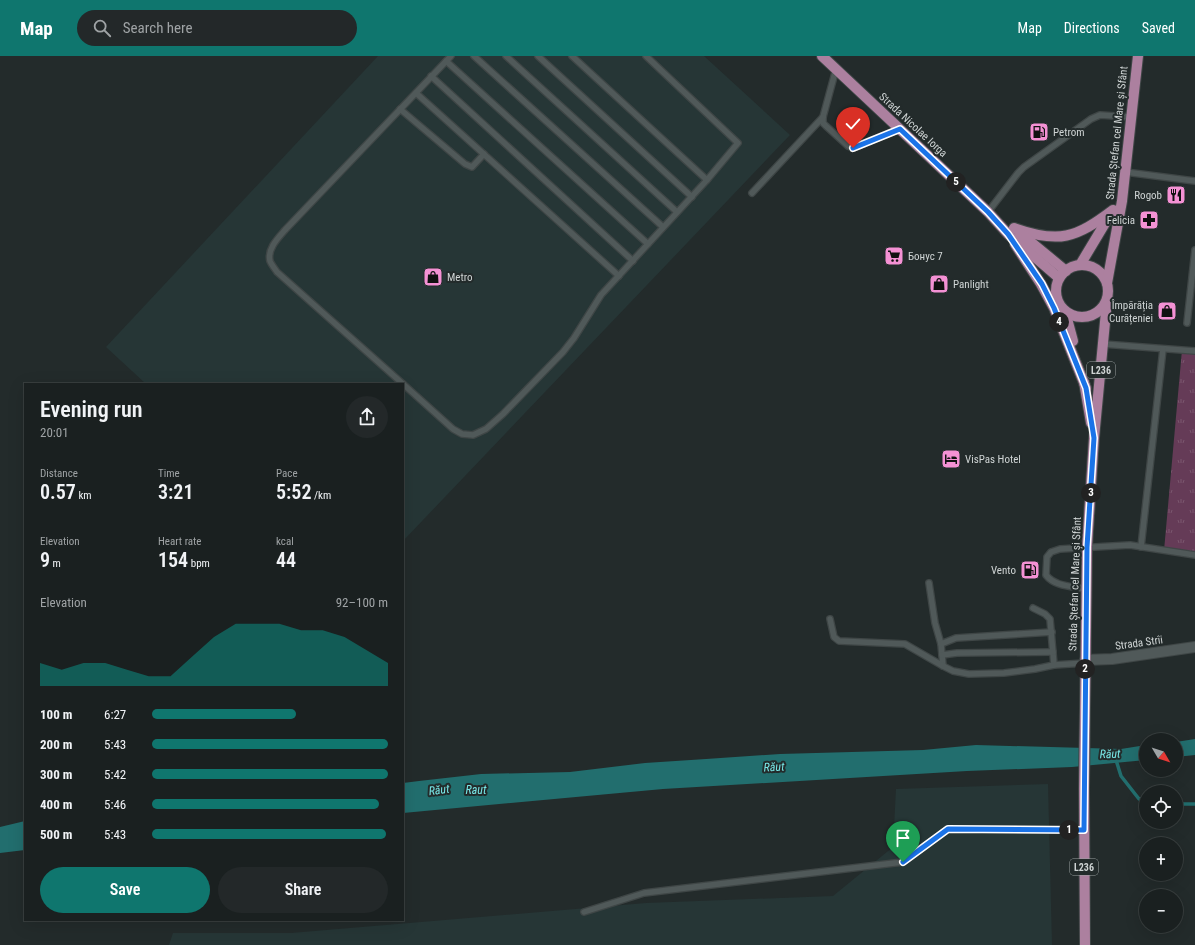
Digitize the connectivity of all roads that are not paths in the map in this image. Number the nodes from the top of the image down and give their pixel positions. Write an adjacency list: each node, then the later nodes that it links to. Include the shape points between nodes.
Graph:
1 (451, 56): 9 (lane)
2 (474, 56): 27 (lane)
3 (506, 56): 25 (lane)
4 (538, 56): 22 (lane)
5 (572, 56): 19 (lane)
6 (646, 56): 19 (lane, via 738,143)
7 (822, 56): 10 (main road, Strada Nicolae Iorga)
8 (1138, 56): 15 (main road, Strada Ștefan cel Mare și Sfânt)
9 (446, 61): 11 (lane); 29 (lane)
10 (836, 69): 14 (lane); 16 (main road, Strada Nicolae Iorga)
11 (431, 76): 12 (lane); 31 (lane)
12 (416, 93): 13 (lane); 17 (lane)
13 (400, 109): 17 (lane, via 465,164 472,166); 42 (lane, via 285,230 270,252 270,261 277,272 298,292)
14 (823, 117): 16 (lane, via 823,123 853,148); 21 (lane)
15 (1131, 117): 18 (main road, Strada Ștefan cel Mare și Sfânt); 26 (lane, via 1100,115 1091,119 1024,167)
16 (900, 129): 26 (main road, Strada Nicolae Iorga)
17 (484, 154): 34 (lane)
18 (1125, 172): 20 (lane); 23 (main road, Strada Ștefan cel Mare și Sfânt)
19 (708, 180): 22 (lane)
20 (1195, 181)
21 (752, 193)
22 (692, 197): 25 (lane)
23 (1122, 201): 24 (main road); 35 (main road, Strada Ștefan cel Mare și Sfânt)
24 (1113, 210): 28 (main road, via 1092,226 1067,236 1043,237); 32 (main road)
25 (677, 212): 27 (lane)
26 (988, 212): 28 (main road, Strada Nicolae Iorga)
27 (663, 227): 29 (lane)
28 (1011, 231): 33 (main road, Strada Nicolae Iorga); 44 (main road, via 1054,308)
29 (648, 244): 31 (lane)
30 (1195, 250): 38 (lane)
31 (633, 261): 34 (lane)
32 (1080, 265): 33 (main road); 35 (main road, via 1091,267 1101,273)
33 (1063, 275): 37 (main road, L236, via 1056,296)
34 (619, 276): 43 (lane, via 601,295 563,352 486,429 473,435 462,434)
35 (1107, 283): 36 (main road, L236)
36 (1107, 301): 37 (main road, via 1096,314 1088,317); 39 (main road, Strada Ștefan cel Mare și Sfânt / L236)
37 (1064, 311): 44 (main road, L236)
38 (1187, 323)
39 (1103, 344): 40 (lane); 45 (main road, Strada Ștefan cel Mare și Sfânt / L236)
40 (1163, 349): 41 (lane); 47 (lane)
41 (1195, 351)
42 (402, 383)
43 (404, 385)
44 (1086, 388): 45 (main road, L236)
45 (1094, 438): 46 (main road, Strada Ștefan cel Mare și Sfânt)
46 (1087, 547): 47 (lane); 50 (main road, Strada Ștefan cel Mare și Sfânt); 50 (lane, via 1060,549 1046,557 1046,575 1049,580)
47 (1141, 547): 48 (lane)
48 (1195, 555)
49 (929, 583): 54 (lane)
50 (1086, 589): 58 (main road, Strada Ștefan cel Mare și Sfânt)
51 (1033, 608): 53 (lane, via 1045,614 1050,620)
52 (830, 619): 60 (lane, via 834,637 839,641 906,644)
53 (1052, 632): 54 (lane, via 956,638); 56 (lane)
54 (941, 644): 57 (lane)
55 (1195, 647): 58 (street, Strada Strîi)
56 (1053, 652): 57 (lane); 59 (lane)
57 (942, 655): 60 (lane)
58 (1085, 661): 59 (lane); 61 (main road, Strada Ștefan cel Mare și Sfânt / L236)
59 (1054, 665): 60 (lane, via 1004,673 969,674 953,671)
60 (944, 666)
61 (1084, 830): 62 (lane, via 948,829 903,862 644,893); 63 (main road, L236)
62 (584, 912)
63 (1085, 945)

